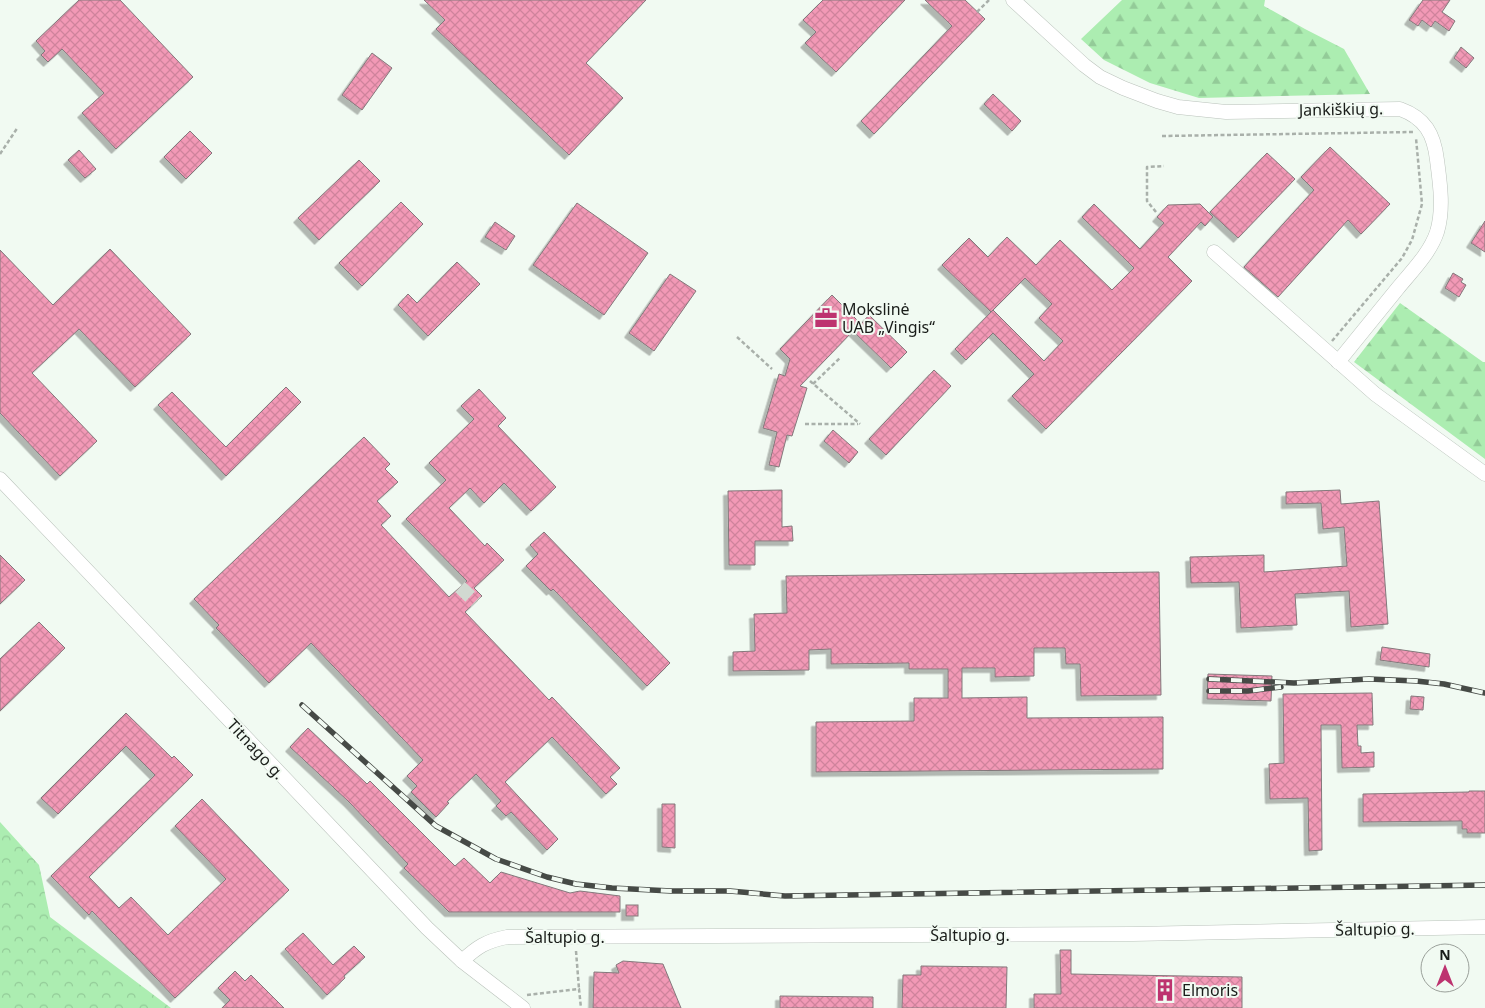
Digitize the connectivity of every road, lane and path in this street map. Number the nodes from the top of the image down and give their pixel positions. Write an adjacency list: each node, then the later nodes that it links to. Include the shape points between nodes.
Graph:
1 (989, 0): 3 (path)
2 (1013, 0): 13 (street, Jankiškių g., via 1100,77 1157,101 1185,108 1226,112 1400,109 1420,119 1429,132 1436,154 1441,191 1437,232 1428,250)
3 (977, 12)
4 (18, 127): 6 (path)
5 (1162, 136): 11 (path, via 1416,132 1422,204 1412,240 1402,258)
6 (0, 154)
7 (1164, 166): 8 (path, via 1147,167 1147,201)
8 (1156, 212)
9 (1214, 252): 11 (street)
10 (737, 337): 14 (path)
11 (1324, 350): 13 (street)
12 (841, 357): 16 (path)
13 (1338, 362): 18 (street, via 1375,394)
14 (772, 369)
15 (810, 381): 16 (path)
16 (814, 384): 17 (path, via 860,424)
17 (805, 424)
18 (1485, 474)
19 (0, 479): 22 (street, Titnago g., via 388,888)
20 (1485, 927): 21 (street, Šaltupio g., via 1123,934)
21 (574, 937): 22 (street, Šaltupio g., via 492,940); 23 (path)
22 (462, 961): 24 (street, Titnago g.)
23 (579, 989): 24 (path, via 525,995); 25 (path)
24 (519, 1005)
25 (581, 1008)

